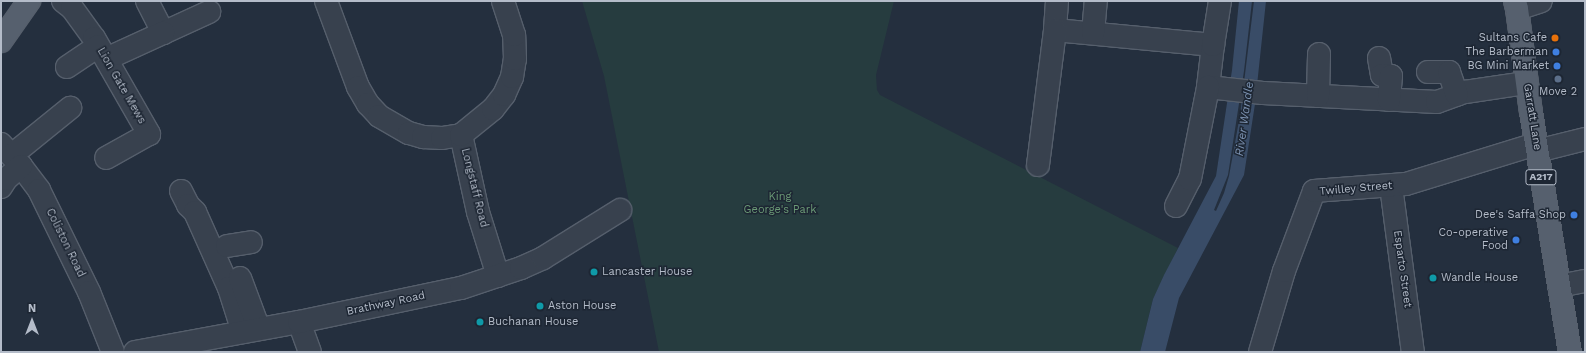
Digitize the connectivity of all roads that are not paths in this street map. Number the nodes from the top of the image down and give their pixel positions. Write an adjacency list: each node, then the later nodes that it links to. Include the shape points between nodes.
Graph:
1 (29, 1): 15 (main road)
2 (63, 1): 17 (street, Lion Gate Mews)
3 (147, 1): 13 (street)
4 (326, 1): 28 (street, via 358,87 379,116 423,137 442,138)
5 (503, 1): 28 (street, Longstaff Road, via 514,35 515,59 512,77 504,95 493,109)
6 (1057, 1): 12 (street)
7 (1096, 1): 14 (street)
8 (1220, 1): 16 (street)
9 (1541, 1): 10 (street)
10 (1516, 5): 22 (main road, Garratt Lane / A217)
11 (209, 12): 13 (street)
12 (1055, 30): 14 (street); 33 (street)
13 (163, 33): 17 (street)
14 (1093, 33): 16 (street)
15 (1, 41)
16 (1212, 45): 23 (street)
17 (108, 50): 20 (street); 32 (street, Lion Gate Mews, via 149,134)
18 (1319, 54): 25 (street)
19 (1379, 58): 26 (street, via 1382,75 1391,76)
20 (67, 68)
21 (1428, 72): 24 (street, via 1449,72)
22 (1526, 83): 24 (street); 30 (main road, Garratt Lane / A217)
23 (1217, 88): 25 (street); 37 (street, via 1190,179)
24 (1457, 95): 26 (street, via 1437,102)
25 (1318, 96): 26 (street)
26 (1389, 100)
27 (70, 108): 31 (street)
28 (460, 135): 42 (street, Longstaff Road, via 478,212)
29 (1585, 139): 30 (street, Twilley Street)
30 (1537, 148): 34 (street, Twilley Street); 44 (main road, Garratt Lane / A217)
31 (11, 155): 35 (street, via 6,179); 47 (street, Coliston Road, via 39,190 89,292)
32 (106, 158)
33 (1038, 165)
34 (1391, 186): 50 (street, Twilley Street, via 1314,191 1284,271); 51 (street, Esparto Street)
35 (1, 187)
36 (181, 191): 46 (street, via 195,212)
37 (1176, 206)
38 (620, 210): 42 (street, Brathway Road, via 543,258)
39 (213, 219): 41 (street)
40 (251, 242): 41 (street)
41 (227, 246): 46 (street)
42 (498, 276): 45 (street, Brathway Road, via 461,288)
43 (1585, 281): 44 (street)
44 (1559, 286): 52 (main road, Garratt Lane / A217)
45 (299, 322): 46 (street, Brathway Road); 49 (street)
46 (251, 331): 48 (street, Brathway Road)
47 (113, 352)
48 (135, 352)
49 (310, 352)
50 (1260, 352)
51 (1413, 352)
52 (1570, 352)

